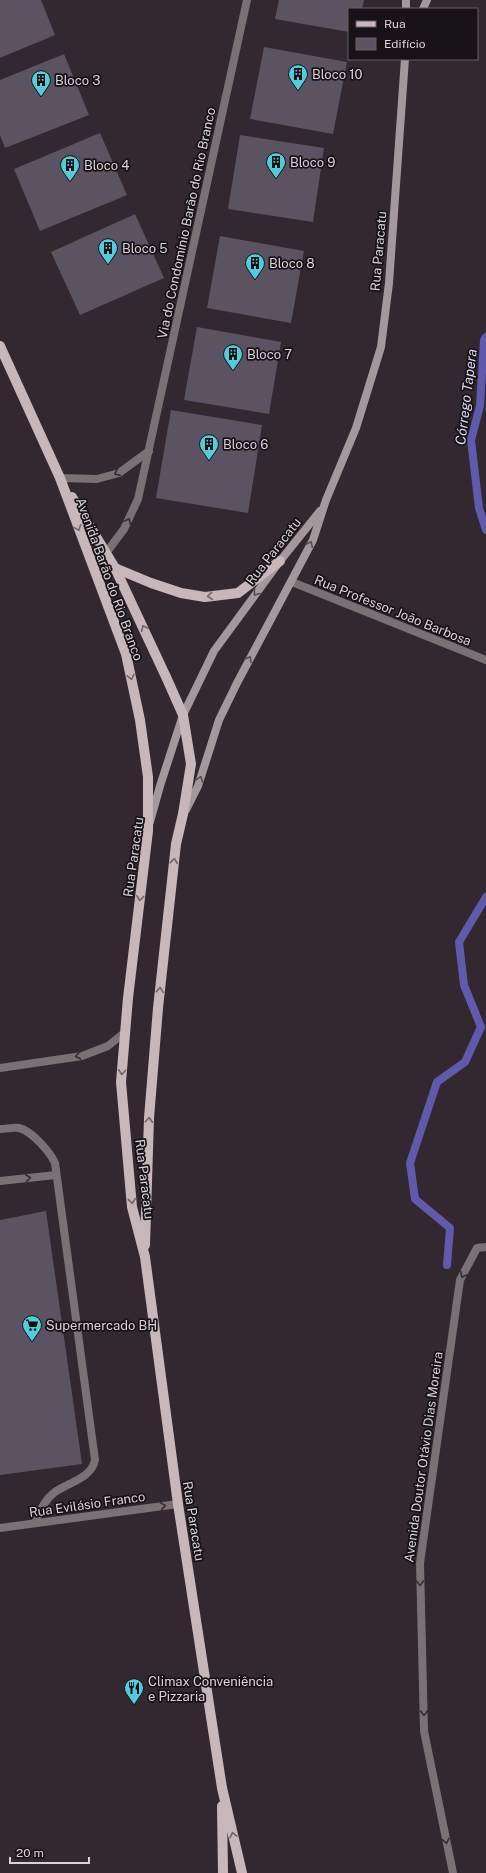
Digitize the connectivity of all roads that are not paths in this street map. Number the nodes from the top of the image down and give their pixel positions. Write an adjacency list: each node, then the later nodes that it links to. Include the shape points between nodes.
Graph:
1 (247, 0): 4 (street, Via do Condomínio Barão do Rio Branco)
2 (405, 60): 6 (main road, Rua Paracatu, via 389,283 381,347 356,428)
3 (0, 346): 5 (main road, Avenida Barão do Rio Branco)
4 (149, 451): 5 (street, one-way to 5, via 119,473 97,479); 7 (street, Via do Condomínio Barão do Rio Branco, one-way to 4, via 124,529 138,499)
5 (60, 478): 7 (main road, Avenida Barão do Rio Branco); 14 (main road, Avenida Barão do Rio Branco, one-way to 14, via 126,654 140,720 148,777)
6 (323, 508): 8 (main road, Rua Paracatu); 10 (main road, Rua Paracatu, one-way to 6, via 313,540)
7 (106, 553): 9 (main road, Avenida Barão do Rio Branco)
8 (280, 561): 9 (main road, one-way to 9, via 238,593 205,597 181,593); 12 (main road, Rua Paracatu, one-way to 12, via 214,651)
9 (115, 568): 12 (main road, Avenida Barão do Rio Branco, one-way to 9)
10 (292, 582): 11 (street, Rua Professor João Barbosa); 13 (main road, Rua Paracatu, one-way to 10, via 198,786 219,720)
11 (486, 660)
12 (183, 715): 13 (main road, Avenida Barão do Rio Branco, via 191,764); 14 (main road, Rua Paracatu)
13 (184, 814): 21 (main road, Rua Paracatu, one-way to 13, via 149,1118 158,1008 176,844)
14 (148, 831): 15 (main road, Rua Paracatu, one-way to 15)
15 (124, 1033): 16 (street, one-way to 16, via 108,1046 82,1056); 21 (main road, Rua Paracatu, one-way to 21, via 122,1090 132,1207)
16 (0, 1068)
17 (0, 1129): 18 (street, via 19,1128 36,1139 55,1163)
18 (56, 1175): 19 (street, one-way to 18); 23 (street, via 95,1460 88,1474 55,1492 45,1502)
19 (0, 1181)
20 (486, 1247): 28 (street, Avenida Doutor Otávio Dias Moreira, one-way to 28, via 477,1248 460,1280 420,1563 424,1731)
21 (145, 1257): 22 (main road, Rua Paracatu)
22 (178, 1504): 23 (street, Rua Evilásio Franco, one-way to 22); 25 (main road, Rua Paracatu)
23 (34, 1523): 24 (street, Rua Evilásio Franco)
24 (0, 1528)
25 (222, 1788): 26 (main road, Rua Paracatu); 27 (main road, Rua Paracatu, one-way to 25)
26 (223, 1873)
27 (242, 1873)
28 (453, 1873)

